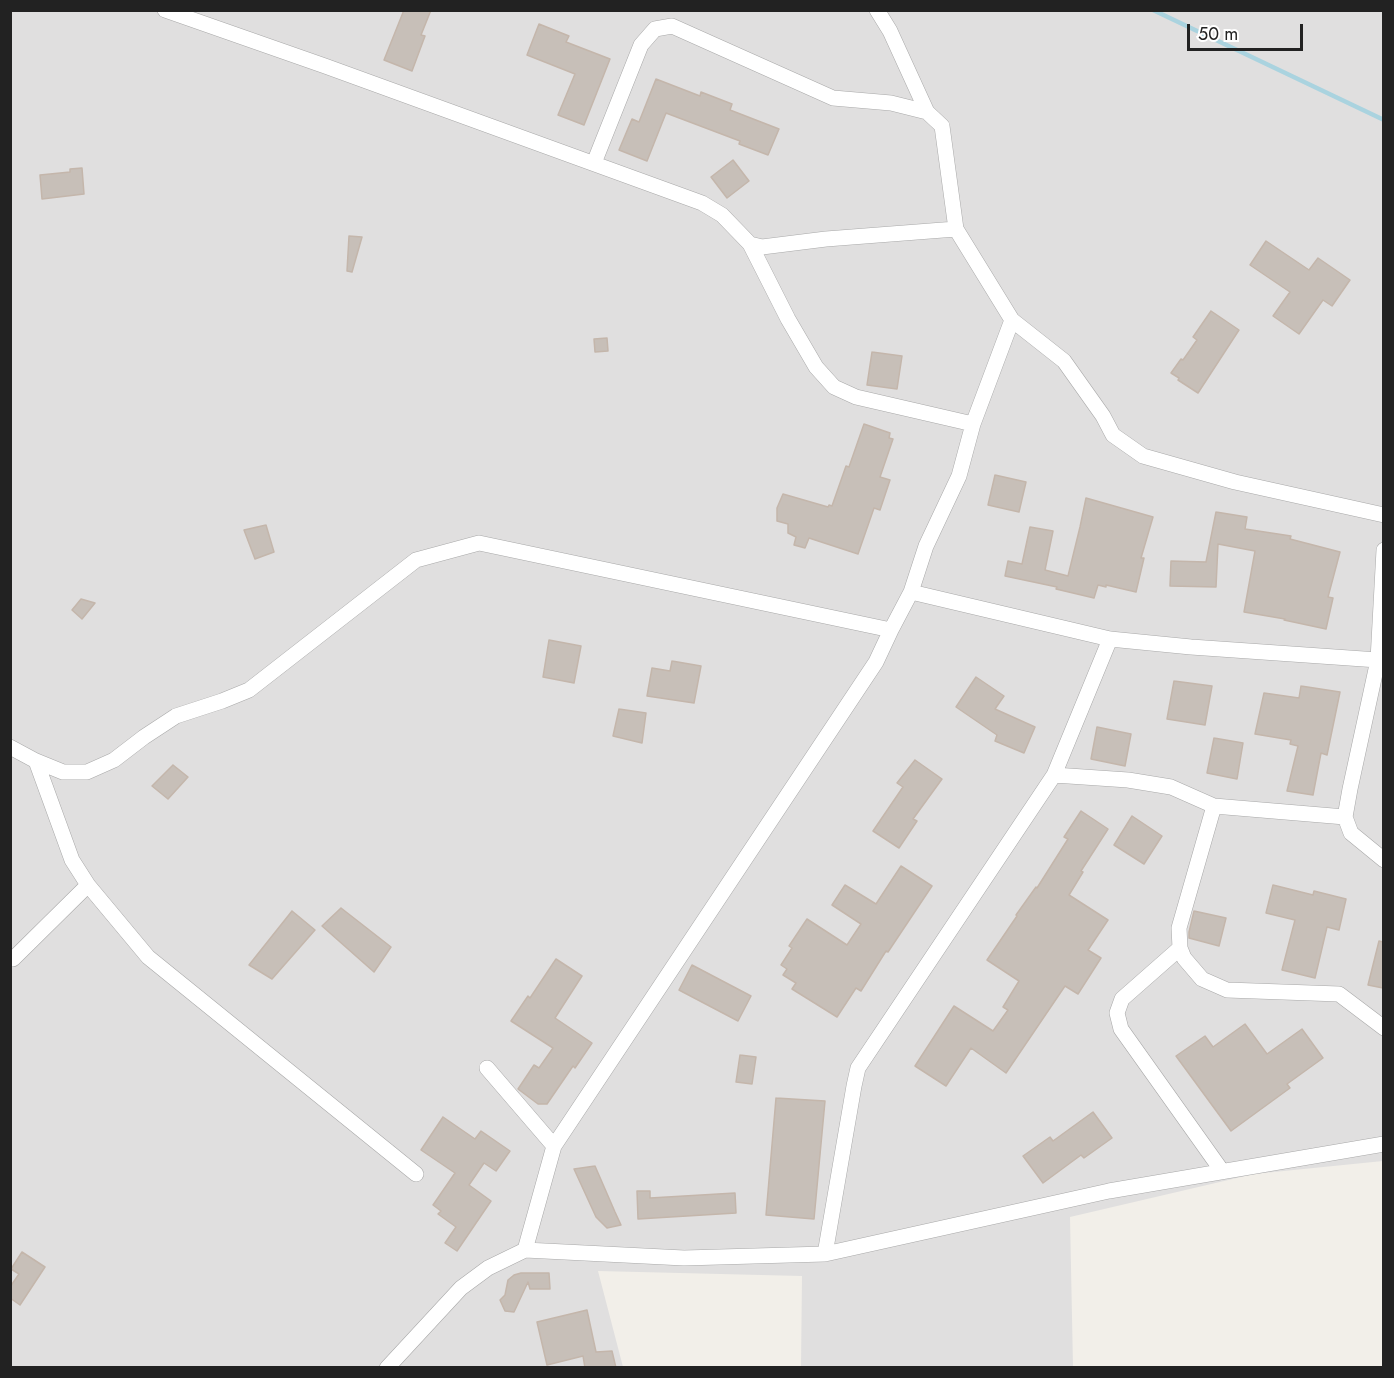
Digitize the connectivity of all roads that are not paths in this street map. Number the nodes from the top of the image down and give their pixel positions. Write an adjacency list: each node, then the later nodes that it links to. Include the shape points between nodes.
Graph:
1 (165, 10): 4 (street)
2 (877, 10): 3 (street)
3 (927, 112): 4 (street, via 891,103 834,98 672,26 655,29 641,45); 5 (street, via 942,126)
4 (594, 163): 6 (street, via 702,203 722,215)
5 (956, 229): 6 (street, via 762,248); 7 (street)
6 (750, 244): 8 (street, via 816,367 834,387 856,398)
7 (1012, 320): 8 (street); 9 (street, via 1064,361 1113,435 1143,456 1235,482)
8 (973, 424): 11 (street, via 959,476 926,546)
9 (1383, 514)
10 (1383, 550): 14 (street)
11 (911, 592): 12 (street); 13 (street)
12 (891, 630): 16 (street, via 479,543 416,560 249,690 176,716 114,760 87,772 63,772); 27 (street, via 876,662)
13 (1110, 639): 14 (street); 17 (street)
14 (1381, 656): 19 (street)
15 (10, 747): 16 (street)
16 (36, 761): 21 (street, via 72,860)
17 (1054, 776): 18 (street, via 1171,787); 31 (street, via 858,1068)
18 (1214, 806): 19 (street); 22 (street, via 1179,928)
19 (1345, 818): 20 (street, via 1351,833)
20 (1383, 860)
21 (88, 885): 23 (street); 29 (street, via 148,957)
22 (1180, 948): 24 (street, via 1202,979 1227,990 1339,994); 28 (street, via 1122,999 1117,1014 1121,1029)
23 (10, 958)
24 (1383, 1028)
25 (487, 1068): 27 (street)
26 (1383, 1144): 28 (street)
27 (554, 1146): 30 (street)
28 (1222, 1171): 31 (street, via 1109,1191)
29 (416, 1174)
30 (525, 1250): 31 (street, via 684,1258); 32 (street, via 488,1268 461,1288)
31 (825, 1254)
32 (387, 1368)

